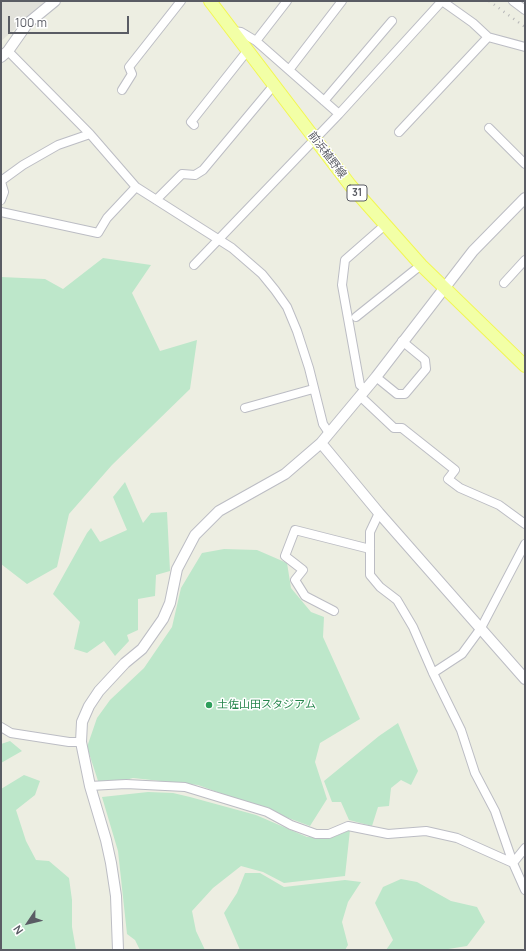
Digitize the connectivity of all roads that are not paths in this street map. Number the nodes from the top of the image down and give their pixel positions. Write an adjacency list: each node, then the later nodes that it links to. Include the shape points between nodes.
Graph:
1 (54, 1): 13 (street, via 27,24)
2 (181, 1): 16 (street, via 129,67 132,74)
3 (210, 1): 11 (main road, 前浜植野線 / 31, via 233,31)
4 (287, 1): 11 (street)
5 (342, 1): 14 (street)
6 (442, 1): 10 (street); 18 (street)
7 (513, 1): 8 (street)
8 (525, 10)
9 (392, 21): 17 (street)
10 (488, 37): 12 (street); 21 (street)
11 (252, 45): 14 (street); 15 (main road, 前浜植野線 / 31); 19 (street, via 191,122)
12 (525, 47)
13 (4, 54): 22 (street)
14 (288, 70): 17 (street)
15 (274, 85): 23 (main road, 前浜植野線 / 31); 29 (street, via 204,170 195,176 182,174)
16 (122, 90)
17 (324, 101): 18 (street)
18 (339, 114): 23 (street)
19 (194, 125)
20 (489, 128): 24 (street)
21 (399, 132)
22 (90, 134): 25 (street, via 58,145 23,165); 26 (street)
23 (315, 139): 31 (main road, 前浜植野線 / 31); 32 (street)
24 (525, 164)
25 (1, 182): 28 (street, via 4,192)
26 (136, 187): 29 (street); 30 (street, via 107,218 98,233)
27 (525, 198): 37 (street, via 473,251)
28 (1, 200)
29 (156, 200): 32 (street)
30 (1, 212)
31 (385, 225): 35 (main road, 前浜植野線 / 31); 43 (street, via 345,260 343,272 342,285)
32 (219, 240): 34 (street); 42 (street, via 262,274 287,307)
33 (525, 260): 36 (street)
34 (194, 265)
35 (421, 265): 37 (main road, 前浜植野線 / 31); 38 (street)
36 (504, 283)
37 (444, 288): 39 (street); 40 (main road, 前浜植野線 / 31)
38 (356, 317)
39 (402, 341): 41 (street); 41 (street, via 426,360 426,369 405,394 397,394)
40 (525, 366)
41 (376, 376): 43 (street)
42 (313, 389): 44 (street); 45 (street, via 323,424)
43 (362, 393): 45 (street); 48 (street, via 394,428 402,428 455,470 448,479 460,488 499,505)
44 (245, 408)
45 (329, 433): 46 (street)
46 (321, 443): 47 (street); 56 (street, via 285,474 219,511 195,535 178,569 170,603 163,619 142,649 125,663 92,701 82,722)
47 (379, 513): 50 (street, via 370,532); 52 (street)
48 (525, 524)
49 (525, 544): 52 (street)
50 (370, 549): 51 (street, via 295,530 285,556 303,570 295,580 305,596); 53 (street, via 370,575 380,588 397,600 414,627)
51 (334, 611)
52 (481, 628): 53 (street, via 462,654); 54 (street)
53 (433, 673): 59 (street, via 461,730 475,773 494,811)
54 (525, 679)
55 (1, 727): 56 (street, via 11,733)
56 (81, 742): 57 (street)
57 (90, 786): 59 (street, via 126,784 186,787 267,812 291,825 316,834 329,834 348,826 388,834 426,831 457,838); 61 (street, via 111,863 116,896)
58 (525, 848): 59 (street)
59 (513, 863): 60 (street)
60 (525, 890)
61 (118, 950)

